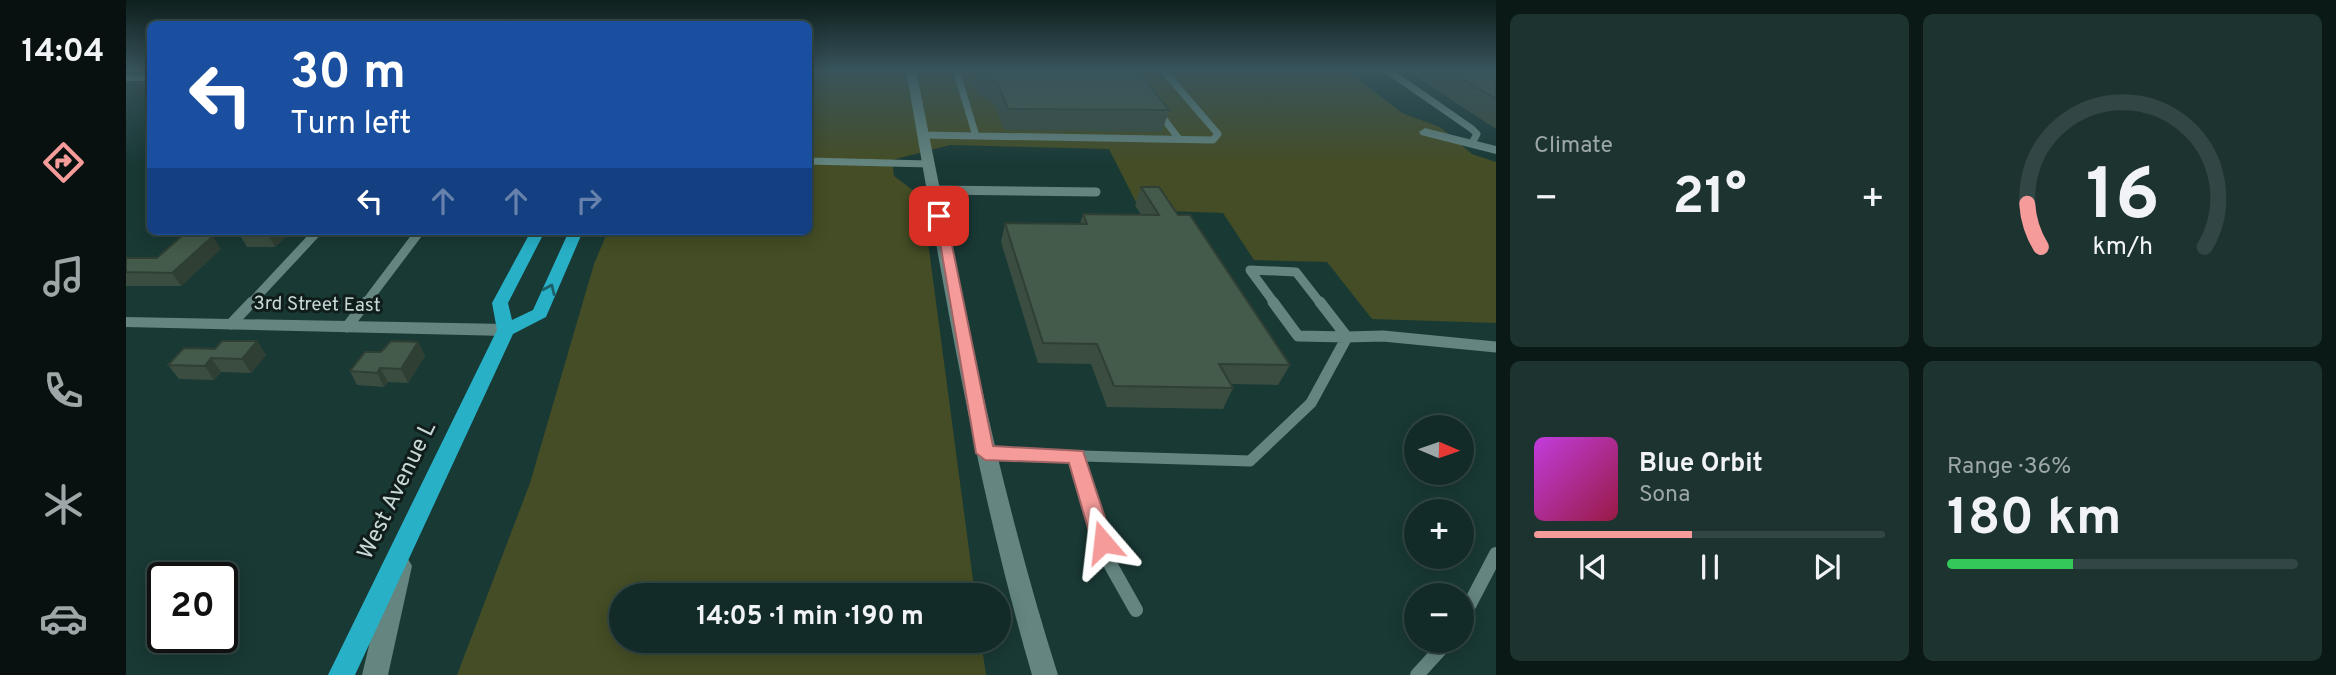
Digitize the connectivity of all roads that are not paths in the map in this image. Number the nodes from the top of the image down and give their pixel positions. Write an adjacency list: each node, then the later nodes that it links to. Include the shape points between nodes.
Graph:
1 (917, 102): 7 (street)
2 (966, 102): 8 (lane)
3 (1151, 102): 9 (lane)
4 (1190, 102): 9 (lane, via 1218,134 1213,140)
5 (1433, 102): 10 (lane, via 1477,134)
6 (1425, 132): 10 (street)
7 (924, 135): 8 (lane); 13 (street)
8 (976, 136): 9 (lane)
9 (1179, 139)
10 (1472, 143): 11 (street)
11 (1496, 150)
12 (812, 161): 13 (lane)
13 (929, 164): 14 (street)
14 (934, 190): 15 (lane); 26 (street)
15 (1096, 192)
16 (314, 235): 21 (lane)
17 (417, 235): 22 (lane)
18 (536, 235): 23 (main road, West Avenue L, via 500,303)
19 (574, 235): 23 (main road, one-way to 19, via 540,313)
20 (126, 322): 21 (street, 3rd Street East)
21 (232, 324): 22 (street, 3rd Street East)
22 (347, 327): 23 (street, 3rd Street East)
23 (506, 330): 28 (main road, West Avenue L)
24 (1347, 337): 24 (lane, via 1296,272 1250,270 1298,336); 25 (lane); 27 (lane, via 1311,403 1250,461)
25 (1496, 347)
26 (985, 453): 27 (lane); 35 (street, via 1021,602)
27 (1077, 456): 31 (lane, via 1109,562)
28 (406, 539): 33 (main road, West Avenue L); 34 (street)
29 (1496, 554): 30 (lane)
30 (1474, 596)
31 (1136, 610)
32 (1437, 653): 36 (lane)
33 (341, 675)
34 (375, 675)
35 (1045, 675)
36 (1417, 675)

